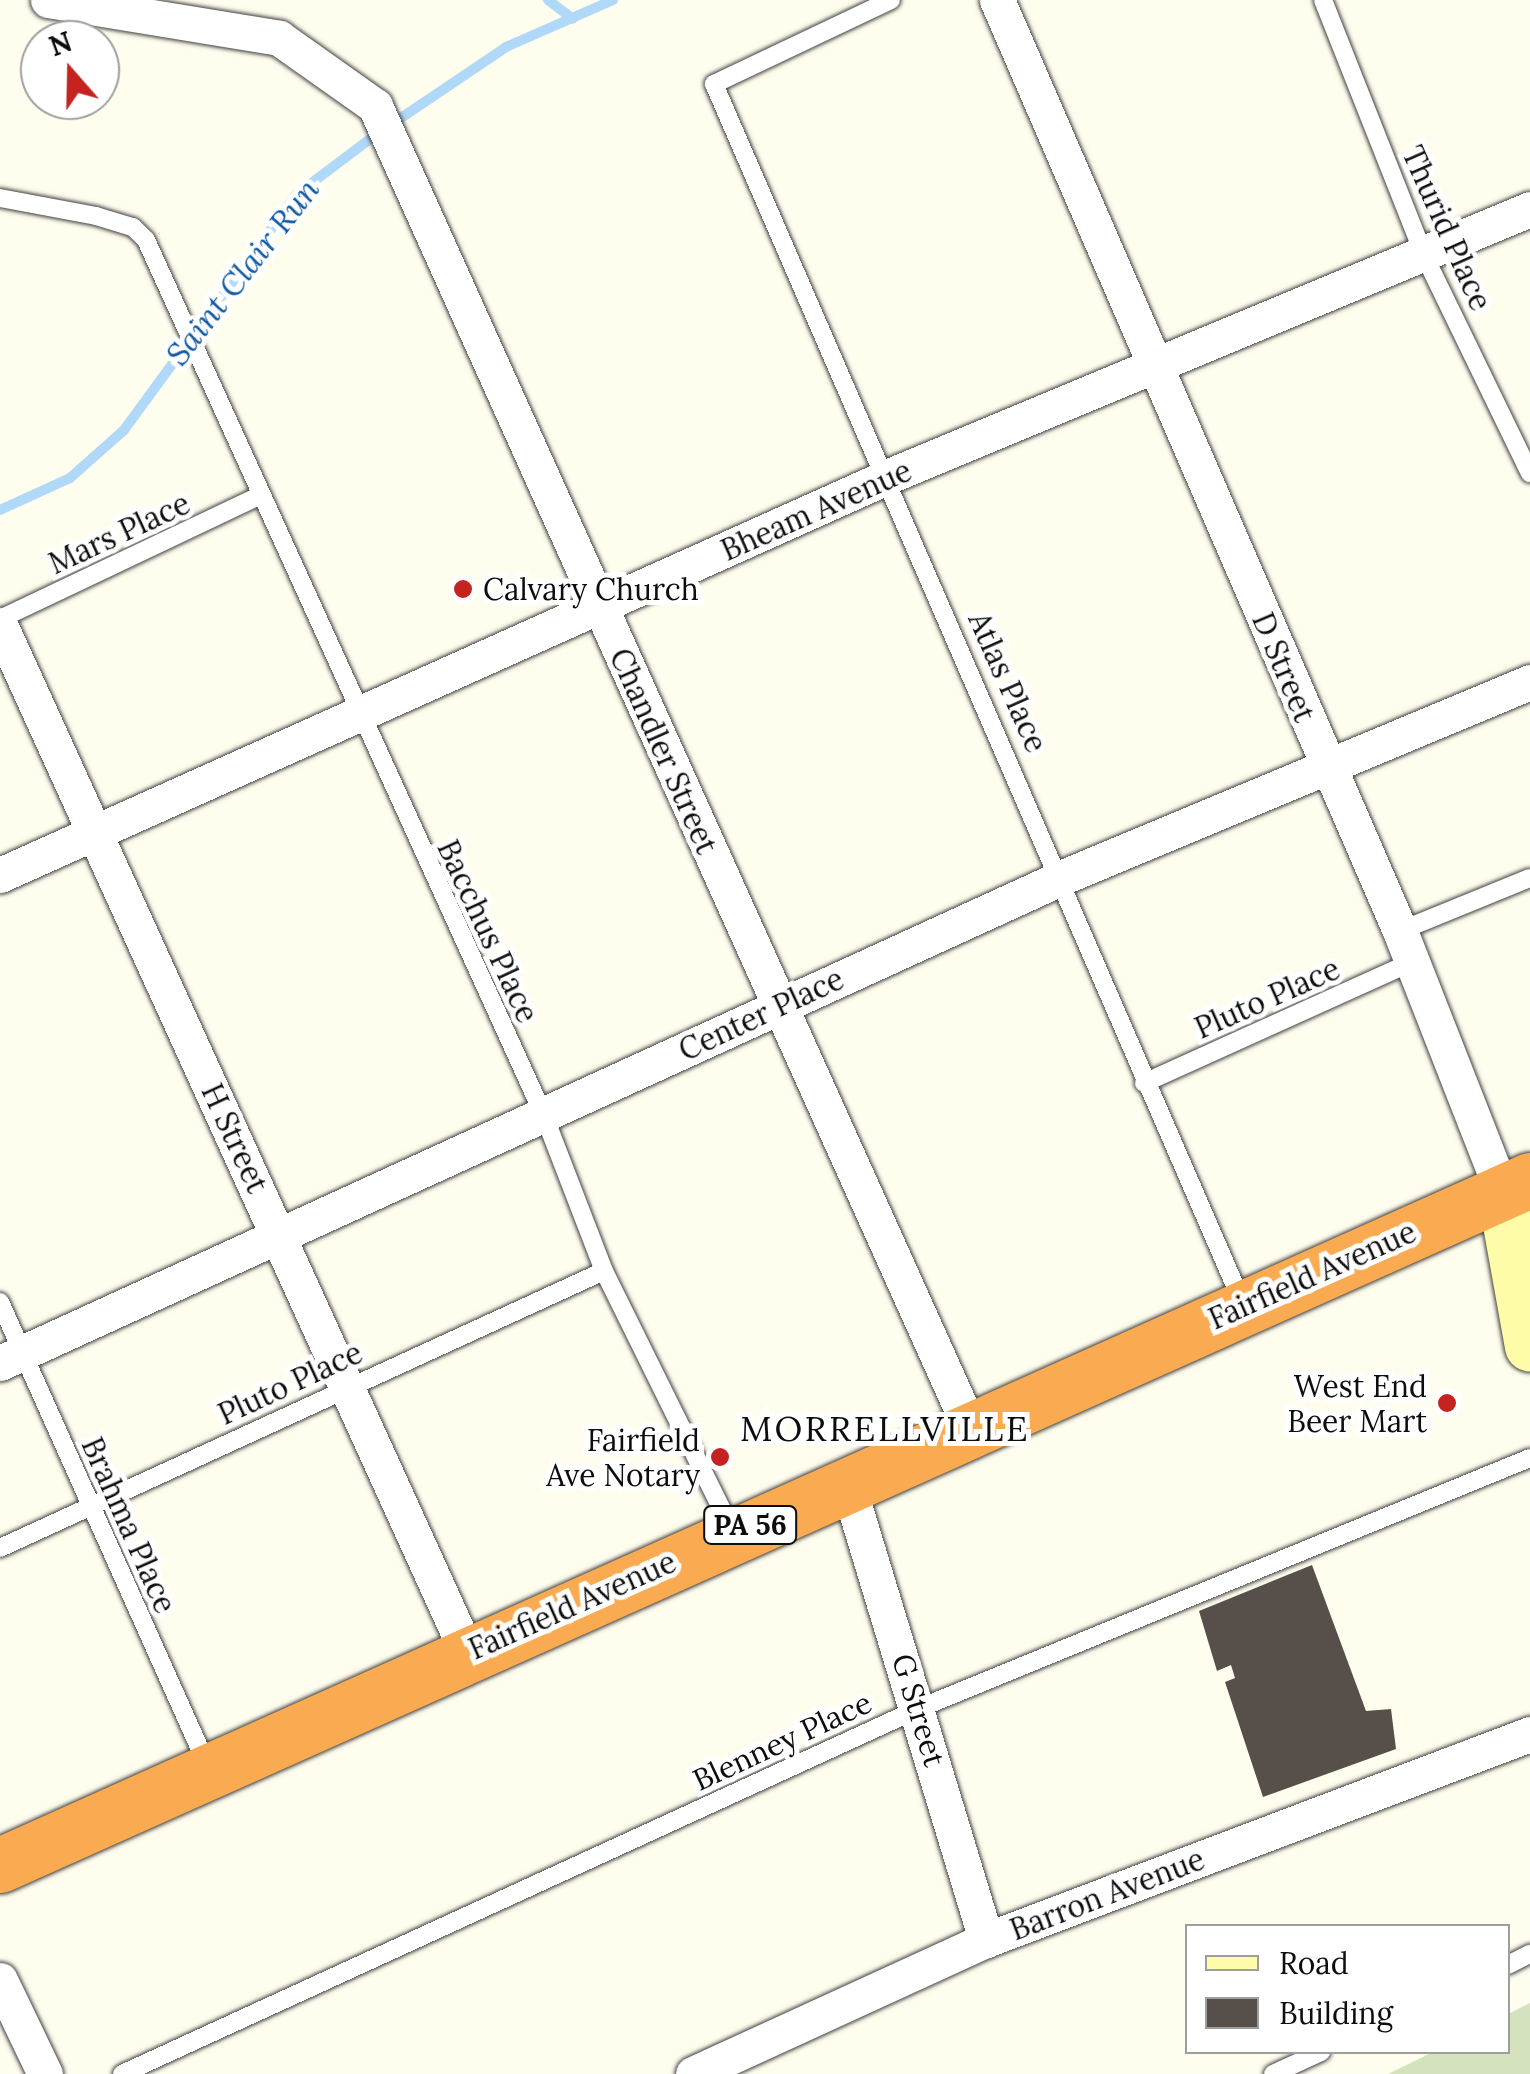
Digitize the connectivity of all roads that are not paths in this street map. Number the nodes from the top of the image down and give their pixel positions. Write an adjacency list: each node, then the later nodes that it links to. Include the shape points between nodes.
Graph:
1 (48, 0): 5 (street, Chandler Street)
2 (891, 0): 11 (lane, Atlas Place, via 714,84)
3 (997, 0): 9 (street, D Street)
4 (1323, 0): 8 (lane, Thurid Place)
5 (185, 12): 13 (street, Chandler Street, via 279,38 349,81 374,106)
6 (0, 198): 12 (lane, Bacchus Place, via 132,226)
7 (1530, 209): 8 (street, Bheam Avenue)
8 (1424, 253): 9 (street, Bheam Avenue); 10 (lane, Thurid Place)
9 (1152, 362): 11 (street, Bheam Avenue); 17 (street, D Street)
10 (1530, 474)
11 (889, 476): 13 (street, Bheam Avenue); 20 (lane, Atlas Place)
12 (261, 496): 14 (lane, Mars Place); 16 (lane, Bacchus Place)
13 (600, 608): 16 (street, Bheam Avenue); 23 (street, Chandler Street)
14 (0, 622): 18 (street, H Street)
15 (1530, 682): 17 (street, Center Place)
16 (356, 713): 18 (street, Bheam Avenue); 25 (lane, Bacchus Place)
17 (1327, 767): 20 (street, Center Place); 22 (street, D Street)
18 (95, 832): 19 (street, Bheam Avenue); 27 (street, H Street)
19 (0, 875)
20 (1064, 876): 23 (street, Center Place); 24 (lane, Atlas Place)
21 (1530, 878): 22 (lane, Pluto Place)
22 (1406, 947): 24 (lane, Pluto Place); 26 (street, D Street)
23 (778, 1005): 25 (street, Center Place); 34 (street, Chandler Street)
24 (1144, 1083): 30 (lane, Atlas Place)
25 (545, 1118): 27 (street, Center Place); 28 (lane, Bacchus Place)
26 (1516, 1185): 30 (highway, Fairfield Avenue / PA 56); 31 (main road, D Street)
27 (277, 1231): 32 (street, Center Place); 33 (street, H Street)
28 (604, 1270): 33 (lane, Pluto Place); 38 (lane, Bacchus Place)
29 (0, 1302): 32 (lane, Brahma Place)
30 (1244, 1305): 34 (highway, Fairfield Avenue / PA 56)
31 (1530, 1346)
32 (12, 1358): 37 (lane, Brahma Place)
33 (347, 1387): 37 (lane, Pluto Place); 40 (street, H Street)
34 (970, 1428): 36 (highway, Fairfield Avenue / PA 56)
35 (1530, 1458): 41 (lane, Blenney Place)
36 (847, 1482): 38 (highway, Fairfield Avenue / PA 56); 41 (street, G Street)
37 (89, 1505): 39 (lane, Pluto Place); 43 (lane, Brahma Place)
38 (734, 1532): 40 (highway, Fairfield Avenue / PA 56)
39 (0, 1548)
40 (467, 1652): 43 (highway, Fairfield Avenue / PA 56)
41 (920, 1708): 45 (street, G Street); 49 (lane, Blenney Place)
42 (1530, 1734): 45 (street, Barron Avenue)
43 (210, 1770): 44 (highway, Fairfield Avenue / PA 56)
44 (0, 1865)
45 (986, 1940): 50 (street, Barron Avenue)
46 (0, 1980): 48 (street)
47 (1317, 2054): 51 (lane)
48 (45, 2074)
49 (122, 2074)
50 (693, 2074)
51 (1272, 2074)

